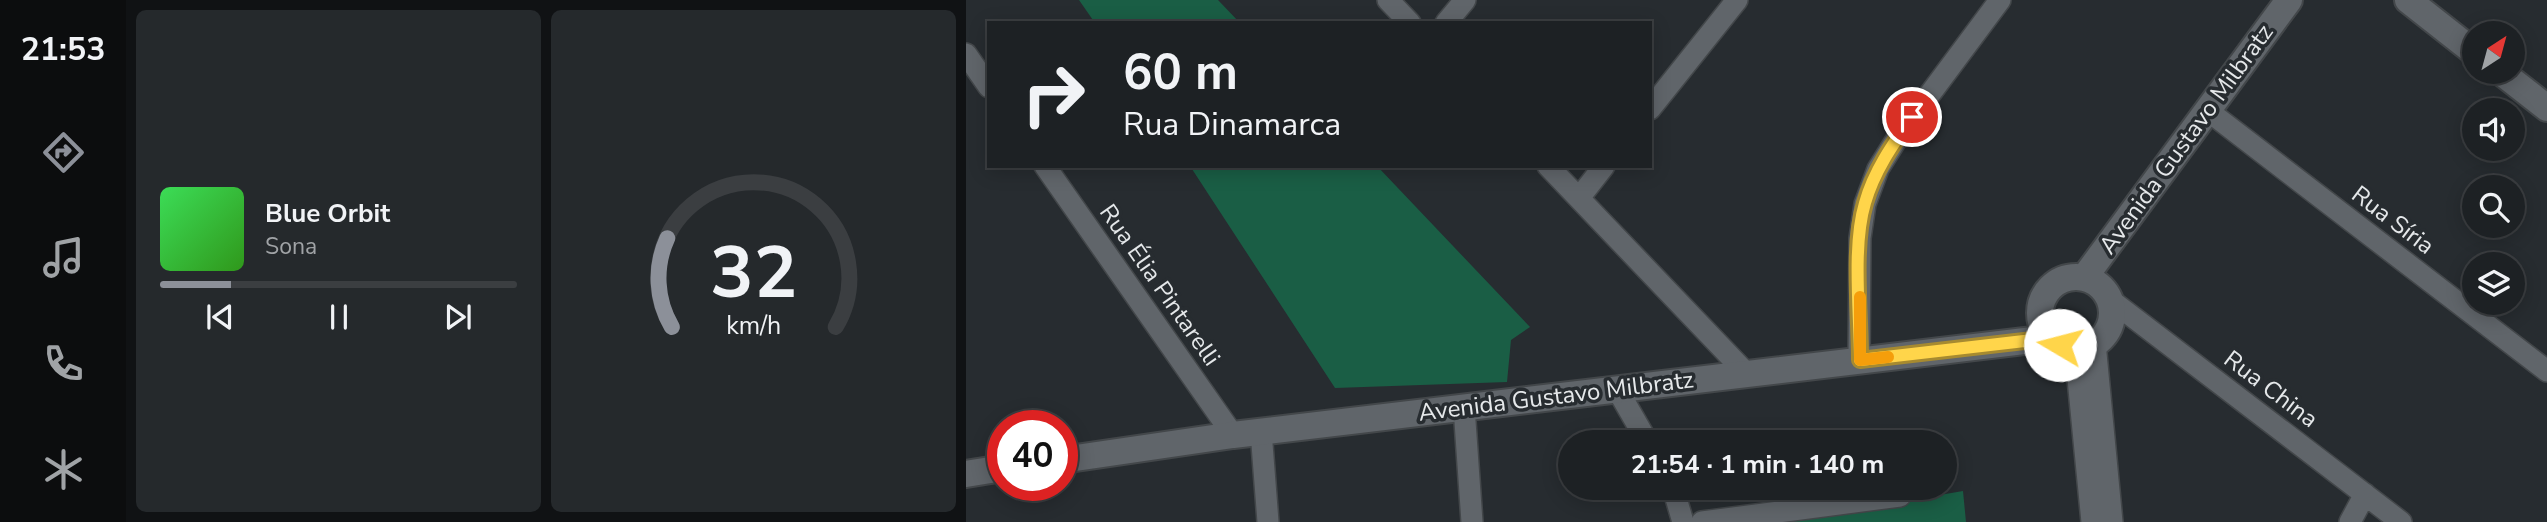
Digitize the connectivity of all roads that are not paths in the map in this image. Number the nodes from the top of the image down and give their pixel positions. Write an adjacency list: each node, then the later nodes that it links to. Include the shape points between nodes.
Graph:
1 (1388, 0): 7 (street)
2 (1465, 0): 8 (street)
3 (1737, 0): 13 (street)
4 (2000, 0): 24 (street, via 1898,137 1873,181 1860,238)
5 (2289, 0): 15 (street, Avenida Gustavo Milbratz)
6 (2408, 0): 9 (street)
7 (1408, 21)
8 (1448, 21)
9 (2462, 42)
10 (966, 54): 11 (street)
11 (987, 83)
12 (2516, 84): 14 (street)
13 (1652, 106)
14 (2547, 108)
15 (2207, 110): 20 (street, Avenida Gustavo Milbratz); 25 (street, Rua Síria)
16 (1046, 168): 31 (street, Rua Élia Pintarelli)
17 (1550, 168): 19 (street)
18 (1602, 168): 19 (street)
19 (1578, 198): 26 (street)
20 (2084, 278): 21 (street); 22 (street, via 2061,280 2044,295 2040,317)
21 (2108, 298): 23 (street, via 2111,320 2107,331); 35 (street, Rua China)
22 (2050, 338): 23 (street, via 2060,345); 24 (street, Avenida Gustavo Milbratz)
23 (2085, 346): 42 (street); 43 (street)
24 (1860, 360): 26 (street, Avenida Gustavo Milbratz)
25 (2547, 371)
26 (1747, 374): 27 (street, Avenida Gustavo Milbratz)
27 (1617, 389): 28 (street, Avenida Gustavo Milbratz); 29 (street)
28 (1464, 407): 30 (street, Avenida Gustavo Milbratz); 39 (street)
29 (1641, 430)
30 (1261, 431): 31 (street, Avenida Gustavo Milbratz); 38 (street)
31 (1233, 435): 32 (street, Avenida Gustavo Milbratz)
32 (1078, 458)
33 (987, 471): 34 (street)
34 (966, 474)
35 (2365, 494): 44 (street); 45 (street, Rua China)
36 (1676, 500): 40 (street)
37 (1870, 500): 41 (street)
38 (1268, 522)
39 (1472, 522)
40 (1683, 522)
41 (1702, 522)
42 (2092, 522)
43 (2112, 522)
44 (2350, 522)
45 (2401, 522)

